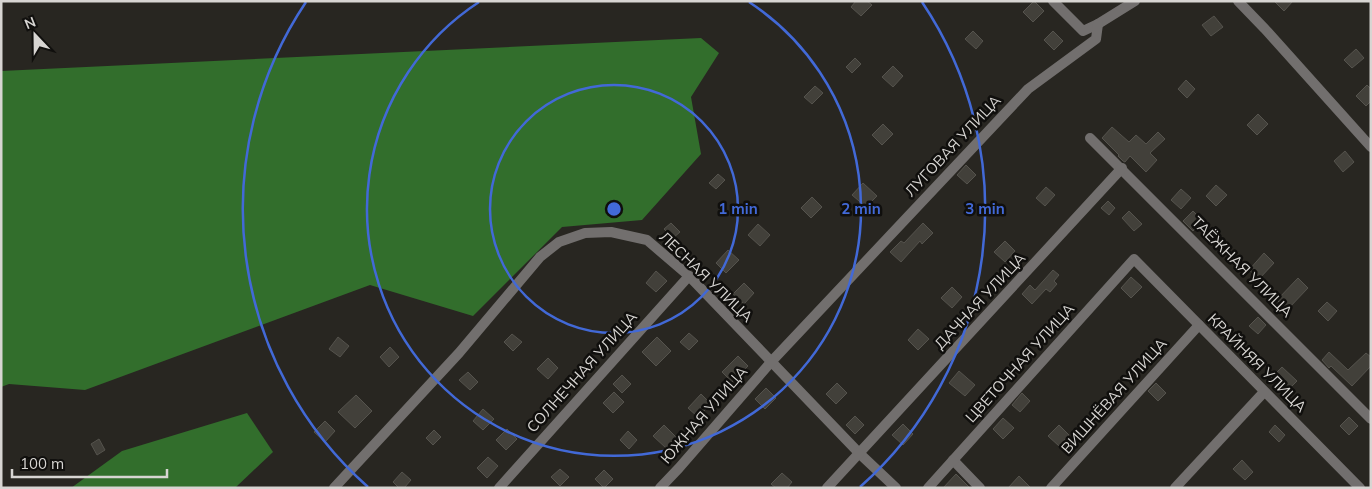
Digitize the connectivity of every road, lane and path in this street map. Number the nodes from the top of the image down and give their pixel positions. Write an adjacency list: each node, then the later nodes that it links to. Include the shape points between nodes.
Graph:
1 (1053, 1): 4 (street, via 1083,31)
2 (1134, 1): 4 (street)
3 (1238, 1): 6 (street)
4 (1098, 24): 11 (street, ЛУГОВАЯ УЛИЦА, via 1096,39 1028,89)
5 (1090, 138): 7 (street, ТАЁЖНАЯ УЛИЦА)
6 (1371, 147)
7 (1122, 168): 13 (street, ТАЁЖНАЯ УЛИЦА); 14 (street, ДАЧНАЯ УЛИЦА)
8 (1134, 259): 10 (street, КРАЙНЯЯ УЛИЦА); 15 (street, ЦВЕТОЧНАЯ УЛИЦА)
9 (688, 276): 11 (street, ЛЕСНАЯ УЛИЦА); 16 (street, ЛЕСНАЯ УЛИЦА, via 647,240 611,232 585,233 559,242 540,257 460,353); 17 (street, СОЛНЕЧНАЯ УЛИЦА)
10 (1199, 325): 12 (street, КРАЙНЯЯ УЛИЦА); 23 (street, ВИШНЁВАЯ УЛИЦА)
11 (771, 362): 14 (street, ЛЕСНАЯ УЛИЦА); 18 (street, ЮЖНАЯ УЛИЦА)
12 (1264, 392): 24 (street); 25 (street, КРАЙНЯЯ УЛИЦА)
13 (1371, 419)
14 (860, 454): 19 (street, ДАЧНАЯ УЛИЦА); 20 (street, ЛЕСНАЯ УЛИЦА)
15 (952, 460): 21 (street, ЦВЕТОЧНАЯ УЛИЦА); 22 (street)
16 (334, 488)
17 (498, 488)
18 (660, 488)
19 (827, 488)
20 (896, 488)
21 (928, 488)
22 (980, 488)
23 (1051, 488)
24 (1175, 488)
25 (1360, 488)

